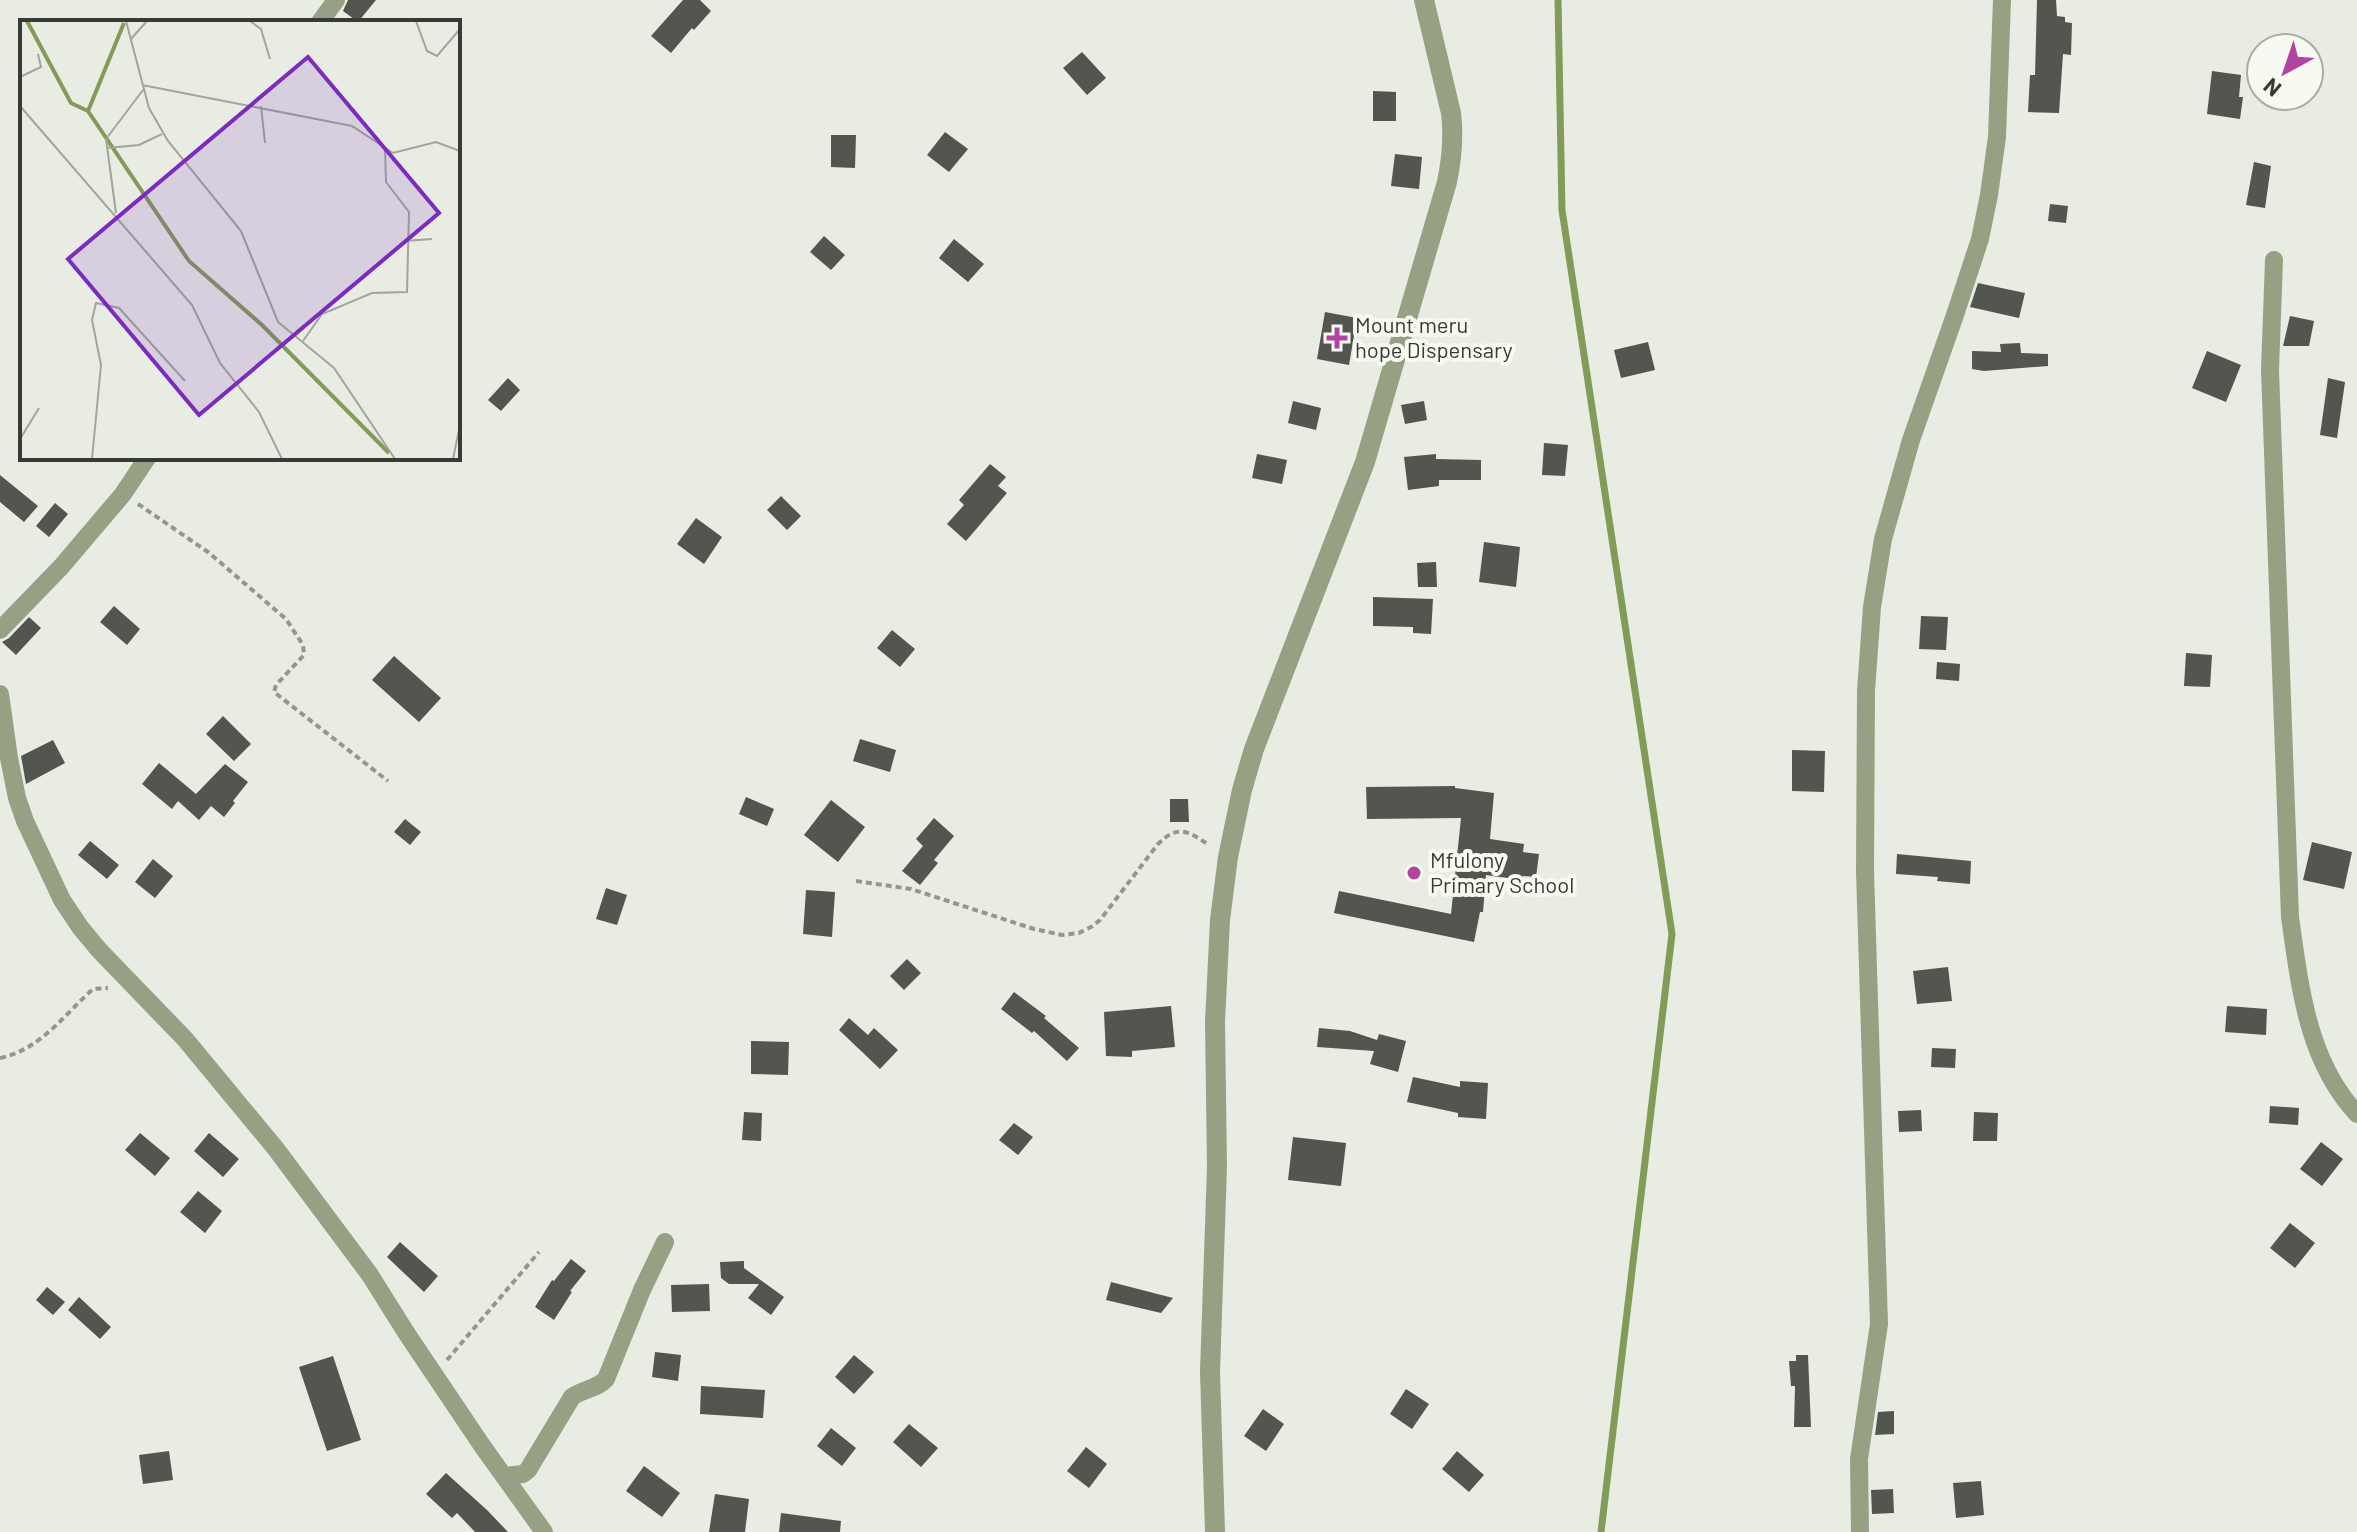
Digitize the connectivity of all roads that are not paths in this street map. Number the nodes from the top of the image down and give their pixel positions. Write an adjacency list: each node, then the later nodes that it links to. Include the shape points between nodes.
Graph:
1 (1424, 0): 13 (street, via 1451,113 1453,156 1365,462 1254,749 1228,857 1215,1022 1217,1167 1210,1372)
2 (2002, 0): 14 (street, via 1997,137 1980,239 1911,440 1883,539 1872,607 1865,871 1879,1324 1859,1459)
3 (331, 2): 4 (street)
4 (321, 20)
5 (2274, 260): 9 (street, via 2270,370 2290,917 2317,1053)
6 (146, 460): 7 (street, via 61,567)
7 (0, 630)
8 (0, 694): 11 (street, via 17,798 62,900 99,950 221,1081 276,1149 370,1275)
9 (2357, 1114)
10 (665, 1242): 11 (street, via 606,1379 572,1397 528,1470)
11 (505, 1476): 12 (street)
12 (544, 1532)
13 (1215, 1532)
14 (1860, 1532)

